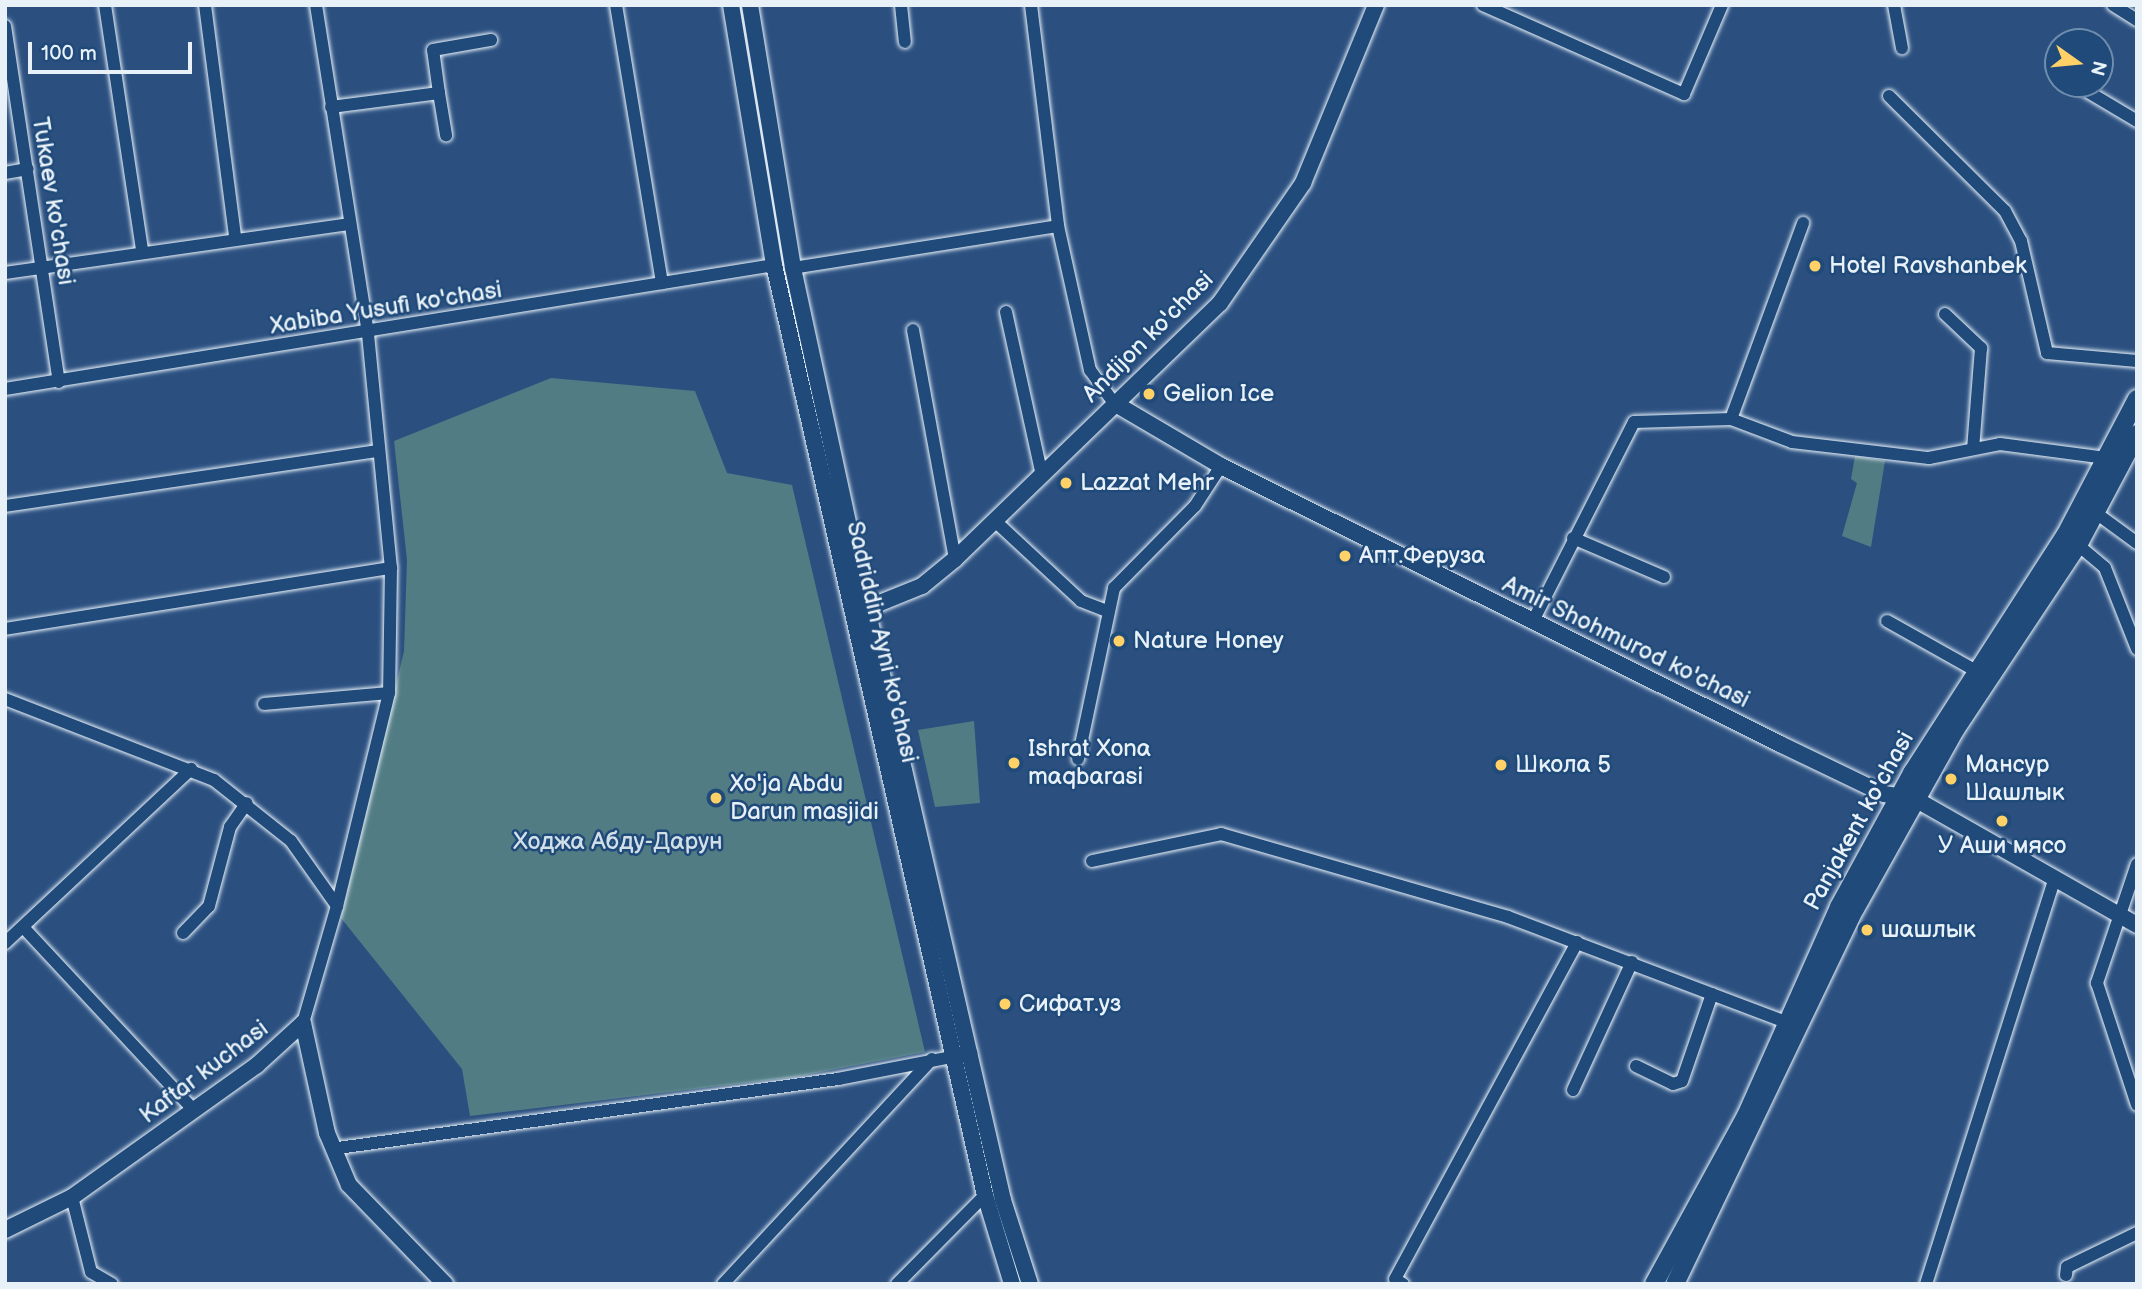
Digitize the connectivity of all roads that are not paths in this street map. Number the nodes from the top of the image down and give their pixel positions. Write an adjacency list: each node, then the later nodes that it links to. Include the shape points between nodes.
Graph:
1 (105, 5): 32 (street)
2 (205, 5): 31 (street)
3 (316, 5): 23 (street, Kaftar kuchasi)
4 (615, 5): 37 (street)
5 (731, 5): 33 (street, Sadriddin Ayni ko'chasi)
6 (750, 5): 35 (street, Sadriddin Ayni ko'chasi)
7 (901, 5): 17 (street)
8 (1031, 5): 30 (street)
9 (1376, 5): 46 (street, Andijon ko'chasi, via 1303,183 1220,303)
10 (1483, 5): 11 (street, via 1684,94)
11 (1722, 5)
12 (1894, 5): 18 (street)
13 (2113, 5): 14 (street)
14 (2137, 20)
15 (5, 26): 19 (street, Tukaev ko'chasi)
16 (491, 40): 20 (street, via 433,50)
17 (905, 42)
18 (1902, 48)
19 (9, 71): 26 (street, Tukaev ko'chasi)
20 (439, 93): 23 (street); 25 (street)
21 (1889, 96): 42 (street, via 2005,211 2021,241 2048,353)
22 (2098, 98): 24 (street)
23 (331, 107): 28 (street, Kaftar kuchasi)
24 (2137, 121)
25 (446, 135)
26 (28, 169): 27 (street); 34 (street, Tukaev ko'chasi)
27 (5, 173)
28 (349, 223): 31 (street); 41 (street, Kaftar kuchasi)
29 (1802, 223): 47 (street)
30 (1058, 226): 35 (street); 46 (street, via 1090,370)
31 (235, 237): 32 (street)
32 (142, 250): 34 (street)
33 (774, 265): 37 (street, Xabiba Yusufi ko'chasi); 64 (street, Sadriddin Ayni ko'chasi)
34 (42, 268): 36 (street); 43 (street, Tukaev ko'chasi)
35 (793, 268): 64 (street, Sadriddin Ayni ko'chasi)
36 (5, 273)
37 (662, 283): 41 (street, Xabiba Yusufi ko'chasi)
38 (1006, 312): 53 (street)
39 (1945, 314): 49 (street, via 1981,348)
40 (913, 330): 60 (street)
41 (368, 334): 43 (street, Xabiba Yusufi ko'chasi); 50 (street, Kaftar kuchasi)
42 (2137, 361)
43 (59, 382): 44 (street, Xabiba Yusufi ko'chasi)
44 (5, 389)
45 (2137, 399): 51 (main road, Panjakent ko'chasi)
46 (1114, 403): 52 (street, Amir Shohmurod ko'chasi); 53 (street, Andijon ko'chasi)
47 (1731, 419): 49 (street, via 1792,442 1929,458); 57 (street, via 1634,422)
48 (2137, 434): 55 (main road, Panjakent ko'chasi)
49 (1973, 449): 51 (street, via 2000,444)
50 (379, 451): 54 (street); 61 (street, Kaftar kuchasi)
51 (2106, 458): 69 (main road, Panjakent ko'chasi, via 2064,536)
52 (1222, 466): 63 (street, via 1195,506 1129,569); 65 (street, Amir Shohmurod ko'chasi)
53 (1042, 476): 56 (street, Andijon ko'chasi)
54 (5, 506)
55 (2096, 513): 58 (street); 59 (main road, Panjakent ko'chasi)
56 (995, 521): 60 (street, Andijon ko'chasi); 63 (street, via 1081,601)
57 (1573, 538): 62 (street); 65 (street)
58 (2137, 543)
59 (2078, 545): 68 (street, via 2105,568); 75 (main road, Panjakent ko'chasi)
60 (955, 559): 64 (street, Andijon ko'chasi, via 922,586)
61 (391, 568): 67 (street); 70 (street, Kaftar kuchasi)
62 (1664, 577)
63 (1105, 610): 73 (street)
64 (860, 611): 92 (street, Sadriddin Ayni ko'chasi)
65 (1533, 621): 75 (street, Amir Shohmurod ko'chasi)
66 (1887, 621): 69 (street)
67 (5, 629)
68 (2137, 649)
69 (1976, 671): 75 (main road, Panjakent ko'chasi)
70 (389, 693): 72 (street); 80 (street, Kaftar kuchasi)
71 (5, 699): 74 (street)
72 (264, 704)
73 (1078, 759)
74 (191, 769): 76 (street); 84 (street)
75 (1907, 798): 79 (street, Amir Shohmurod ko'chasi); 91 (main road, Panjakent ko'chasi, via 1833,919); 112 (main road, Panjakent ko'chasi, via 1833,948 1777,1081)
76 (247, 803): 80 (street, via 291,841); 85 (street, via 230,827 209,906)
77 (1092, 861): 86 (street, via 1221,834)
78 (2137, 864): 81 (street)
79 (2054, 880): 81 (street, Amir Shohmurod ko'chasi); 113 (street)
80 (337, 906): 90 (street, Kaftar kuchasi)
81 (2117, 914): 83 (street, Amir Shohmurod ko'chasi); 96 (street, via 2096,983)
82 (5, 924): 84 (street)
83 (2137, 925)
84 (19, 930): 87 (street); 97 (street)
85 (183, 933)
86 (1577, 942): 88 (street); 110 (street, via 1395,1279)
87 (5, 943)
88 (1632, 962): 89 (street); 95 (street)
89 (1712, 994): 91 (street); 94 (street, via 1682,1081 1673,1084)
90 (303, 1023): 97 (street, Kaftar kuchasi, via 257,1065); 98 (street, via 327,1133)
91 (1788, 1023): 111 (main road, Panjakent ko'chasi, via 1746,1116)
92 (964, 1054): 93 (street); 99 (street, Sadriddin Ayni ko'chasi); 109 (street, Sadriddin Ayni ko'chasi)
93 (932, 1059): 98 (street, via 838,1079); 106 (street)
94 (1636, 1066)
95 (1573, 1090)
96 (2137, 1105)
97 (193, 1109): 100 (street, Kaftar kuchasi)
98 (338, 1149): 105 (street, via 349,1185 368,1211)
99 (985, 1195): 107 (street); 108 (street, Sadriddin Ayni ko'chasi)
100 (72, 1197): 101 (street, Kaftar kuchasi); 104 (street, via 91,1272)
101 (5, 1230)
102 (2137, 1233): 103 (street, via 2067,1267)
103 (2066, 1275)
104 (112, 1284)
105 (445, 1284)
106 (723, 1284)
107 (897, 1284)
108 (1012, 1284)
109 (1030, 1284)
110 (1403, 1284)
111 (1654, 1284)
112 (1675, 1284)
113 (1926, 1284)

